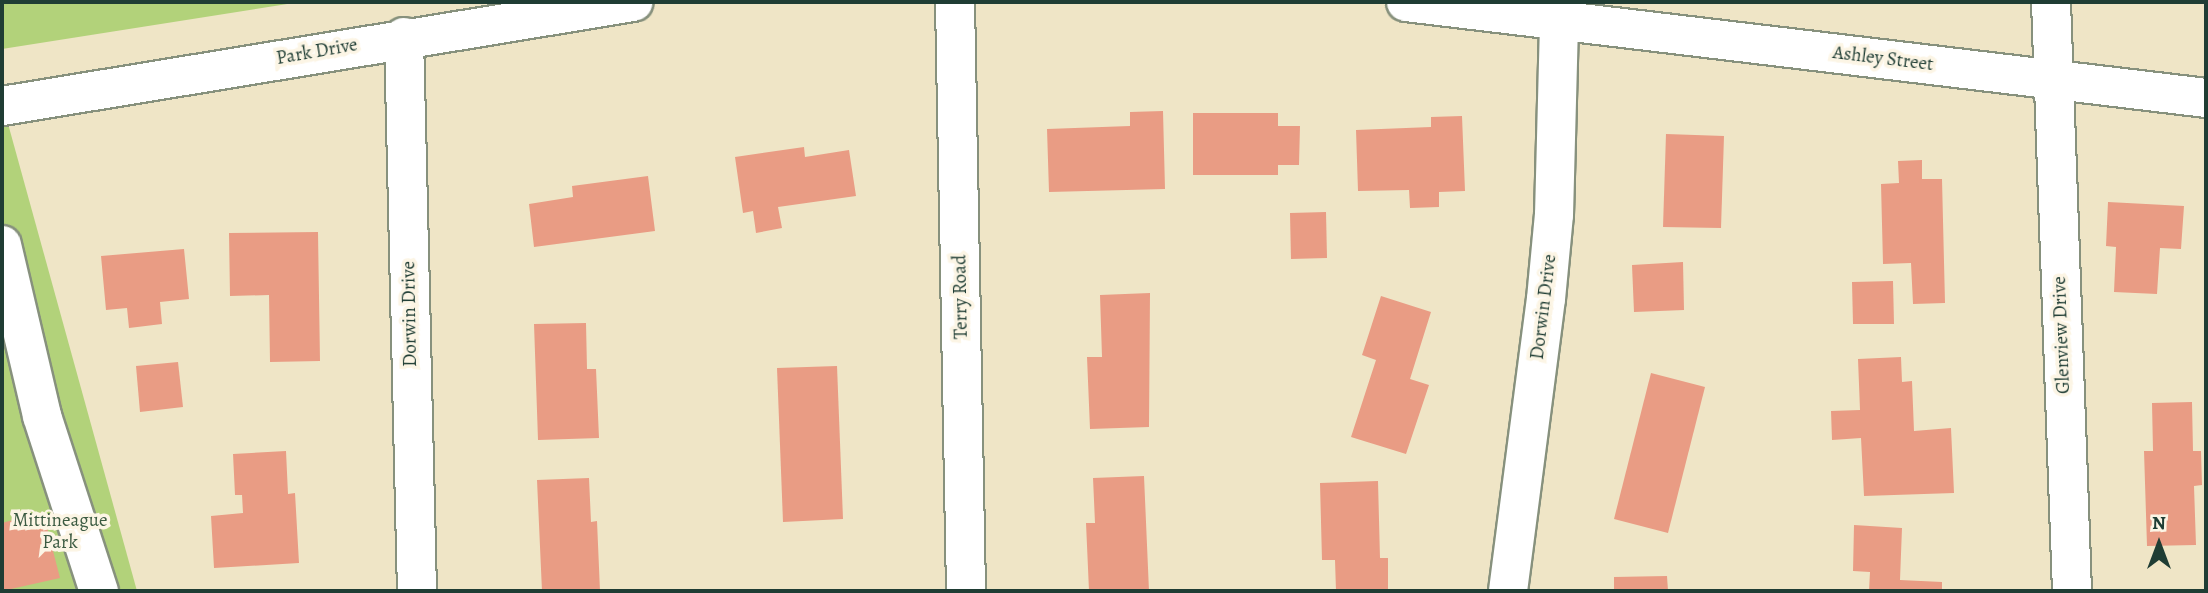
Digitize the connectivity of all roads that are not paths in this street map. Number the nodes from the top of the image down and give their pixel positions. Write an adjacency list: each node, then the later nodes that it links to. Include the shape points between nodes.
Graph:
1 (633, 2): 7 (street, Park Drive)
2 (956, 2): 14 (street, Terry Road)
3 (1406, 2): 5 (street, Ashley Street)
4 (2050, 2): 8 (street, Glenview Drive)
5 (1503, 8): 6 (street, Ashley Street)
6 (1559, 20): 8 (street, Ashley Street); 15 (street, Dorwin Drive, via 1554,215)
7 (404, 37): 10 (street, Park Drive); 13 (street, Dorwin Drive)
8 (2052, 79): 9 (street, Ashley Street); 16 (street, Glenview Drive)
9 (2206, 98)
10 (2, 106)
11 (2, 245): 12 (street, via 42,416)
12 (99, 591)
13 (416, 591)
14 (966, 591)
15 (1508, 591)
16 (2071, 591)

